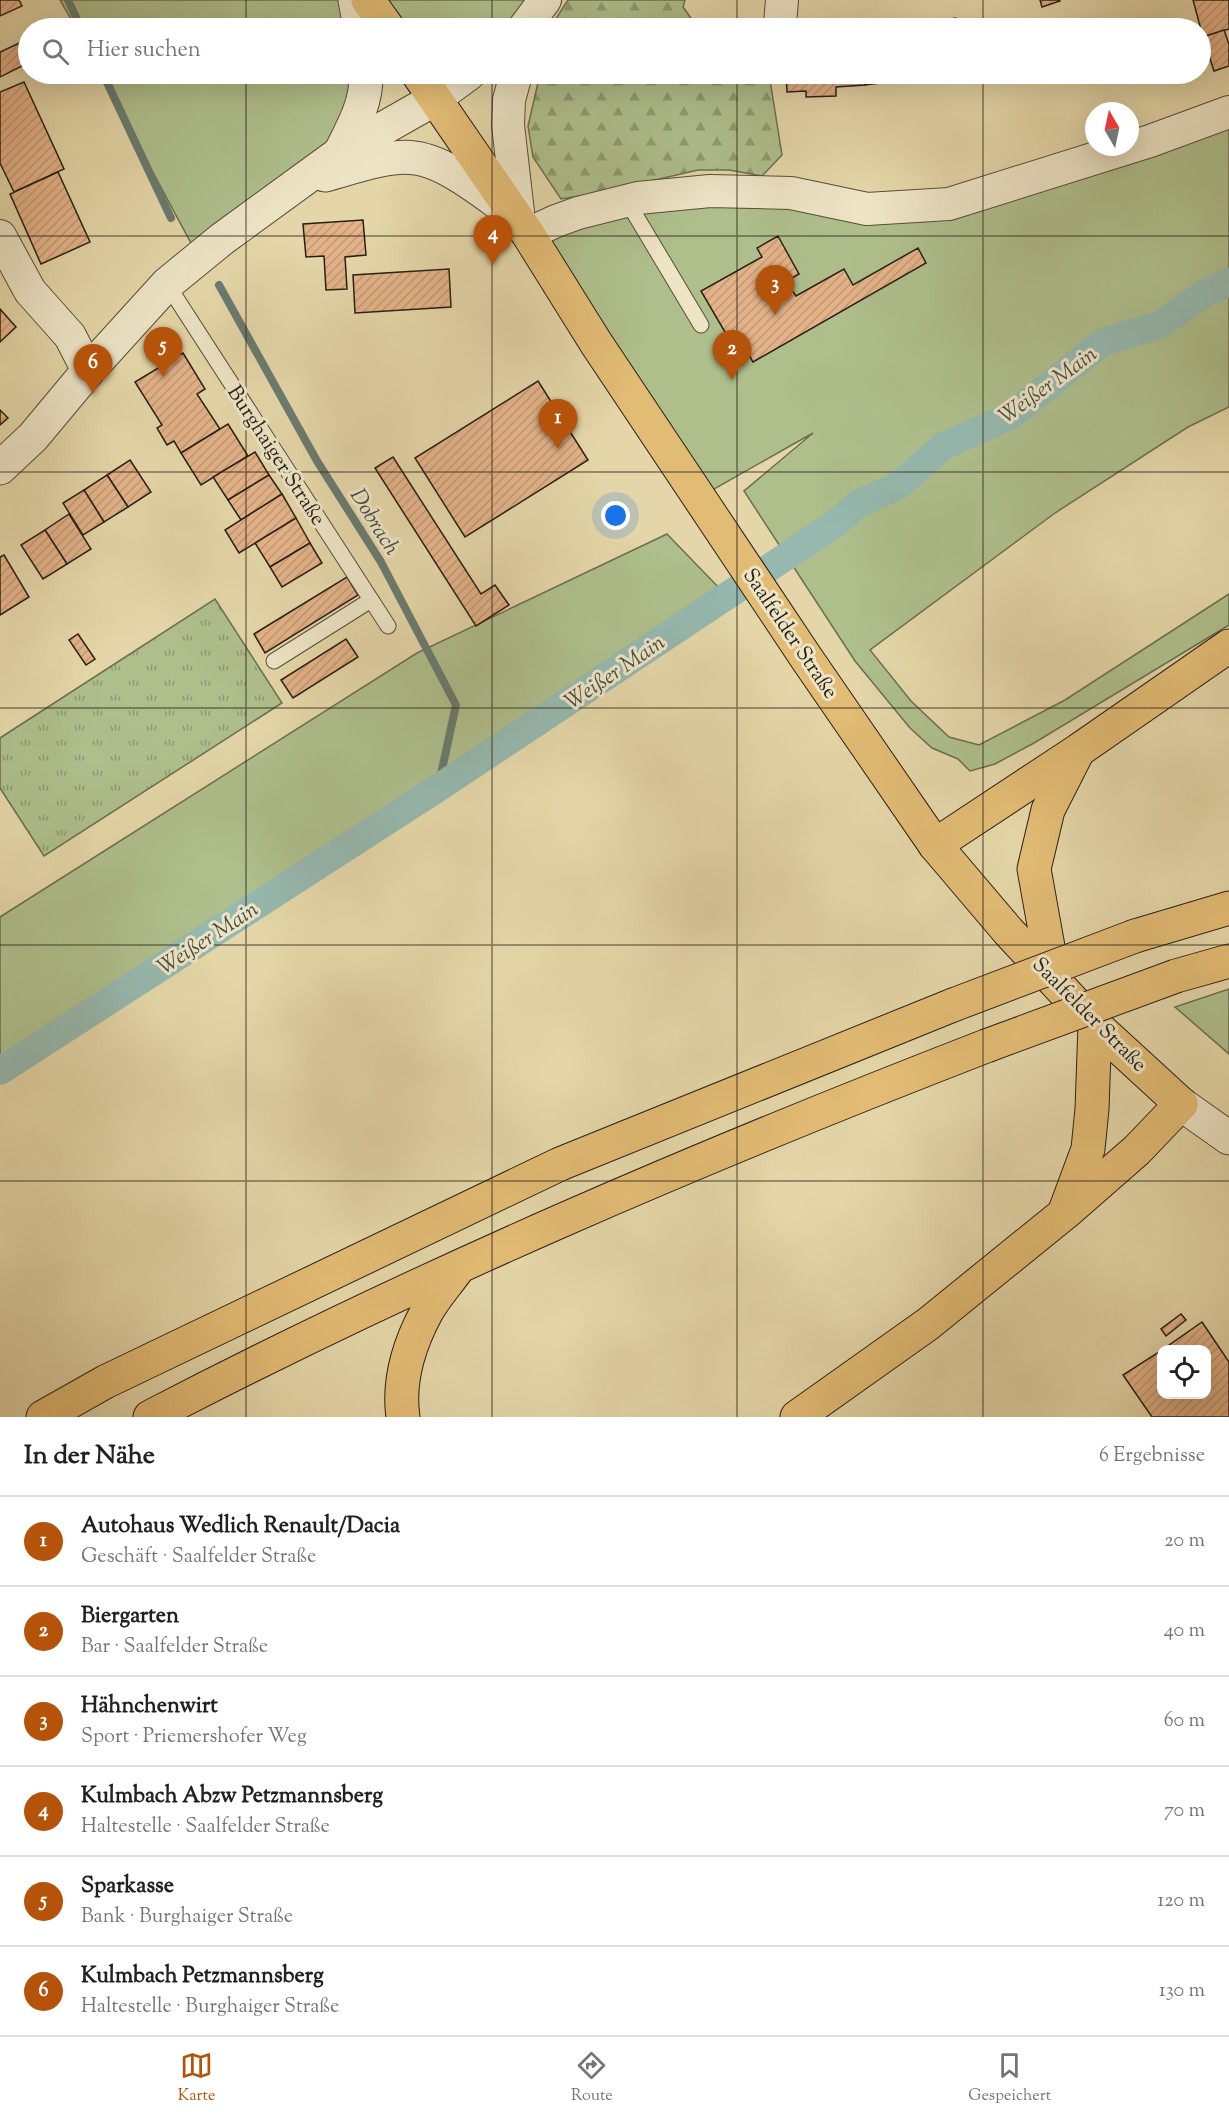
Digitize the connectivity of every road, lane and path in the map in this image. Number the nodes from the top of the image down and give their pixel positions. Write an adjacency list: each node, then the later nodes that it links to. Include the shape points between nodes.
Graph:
1 (355, 0): 3 (street)
2 (368, 0): 4 (main road)
3 (358, 18)
4 (381, 18)
5 (366, 84): 9 (street, via 359,114)
6 (514, 84): 12 (street, via 508,125)
7 (426, 86): 9 (street); 12 (main road, Saalfelder Straße)
8 (1229, 112): 11 (street, via 949,204 867,209 791,193 710,191)
9 (340, 153): 10 (street)
10 (303, 180): 12 (street, via 369,163 416,158 453,171); 14 (street)
11 (627, 201): 12 (street, via 556,221); 15 (lane)
12 (520, 223): 23 (main road, Saalfelder Straße, via 596,343)
13 (0, 236): 16 (street, via 30,291 70,336)
14 (167, 284): 16 (street); 18 (lane, Burghaiger Straße)
15 (701, 325)
16 (88, 371): 17 (street, via 33,437)
17 (0, 468)
18 (371, 600): 19 (lane, Burghaiger Straße); 21 (lane)
19 (388, 626)
20 (1229, 646): 22 (main road)
21 (274, 661)
22 (1079, 750): 23 (main road); 26 (main road, via 1048,810 1034,869)
23 (935, 845): 26 (main road, Saalfelder Straße)
24 (1229, 908): 32 (main road, bridge, via 1135,936 953,1005 560,1164 105,1382)
25 (1229, 961): 31 (main road, bridge, via 1176,976 826,1108)
26 (1054, 980): 27 (main road, Saalfelder Straße)
27 (1095, 1025): 28 (main road, Saalfelder Straße); 30 (main road, via 1088,1149)
28 (1181, 1104): 29 (street, Saalfelder Straße); 30 (main road, via 1137,1150)
29 (1229, 1138)
30 (1065, 1213): 35 (main road, via 928,1324)
31 (459, 1267): 33 (main road); 34 (main road, via 426,1312 408,1352 400,1398)
32 (43, 1417)
33 (150, 1417)
34 (403, 1417)
35 (797, 1417)

